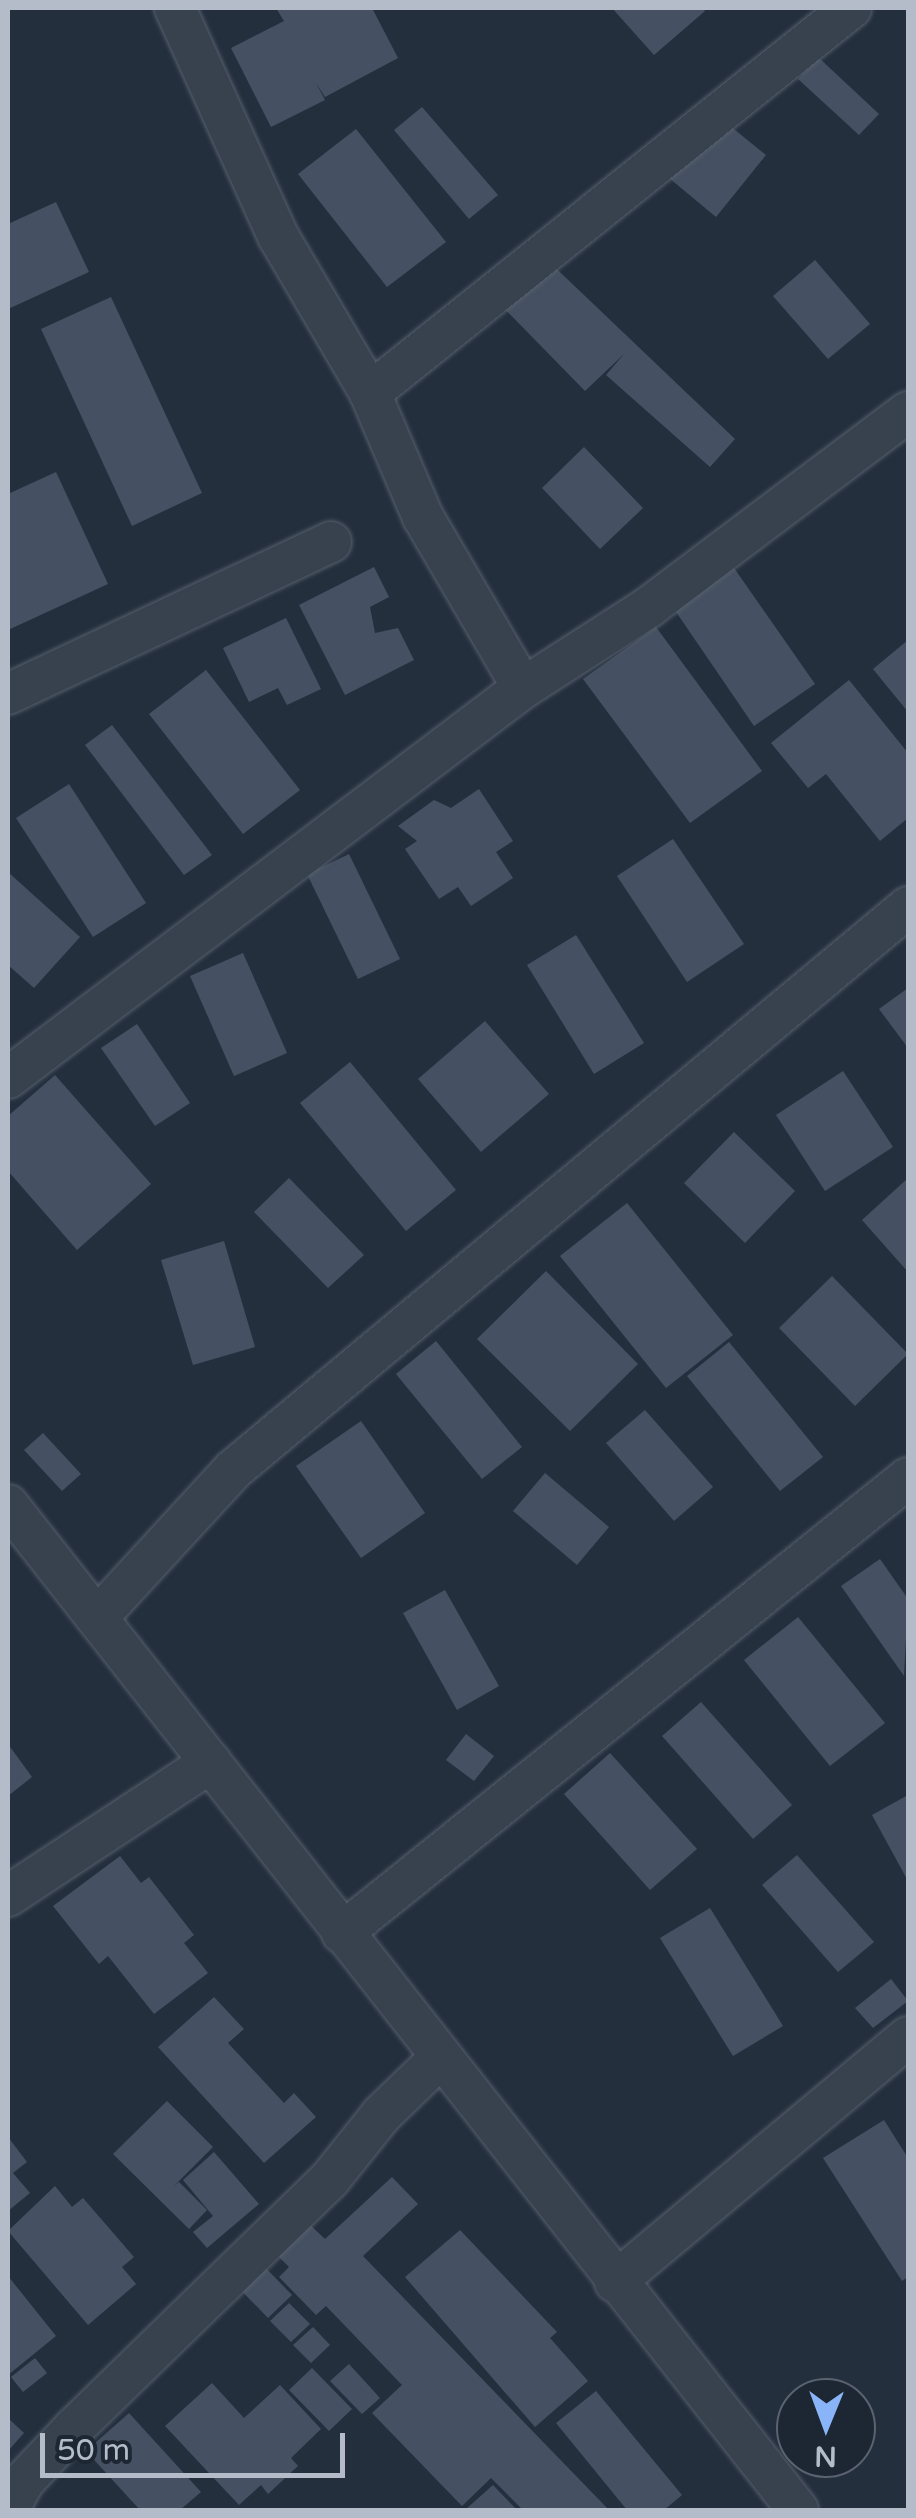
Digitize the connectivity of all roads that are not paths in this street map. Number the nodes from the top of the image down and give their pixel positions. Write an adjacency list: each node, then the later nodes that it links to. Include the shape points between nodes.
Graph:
1 (175, 8): 3 (street, via 278,236)
2 (851, 8): 3 (street)
3 (370, 393): 6 (street, via 423,517)
4 (908, 412): 6 (street, via 649,606)
5 (331, 542): 7 (street)
6 (522, 688): 9 (street)
7 (8, 694)
8 (908, 907): 12 (street, via 233,1470)
9 (8, 1078)
10 (908, 1478): 15 (street)
11 (8, 1506): 12 (street)
12 (97, 1618): 13 (street)
13 (211, 1762): 14 (street); 15 (street)
14 (8, 1896)
15 (342, 1934): 17 (street)
16 (908, 2036): 18 (street)
17 (438, 2060): 18 (street); 19 (street, via 381,2115 330,2179 74,2428 24,2481)
18 (615, 2282): 20 (street)
19 (8, 2510)
20 (798, 2510)

